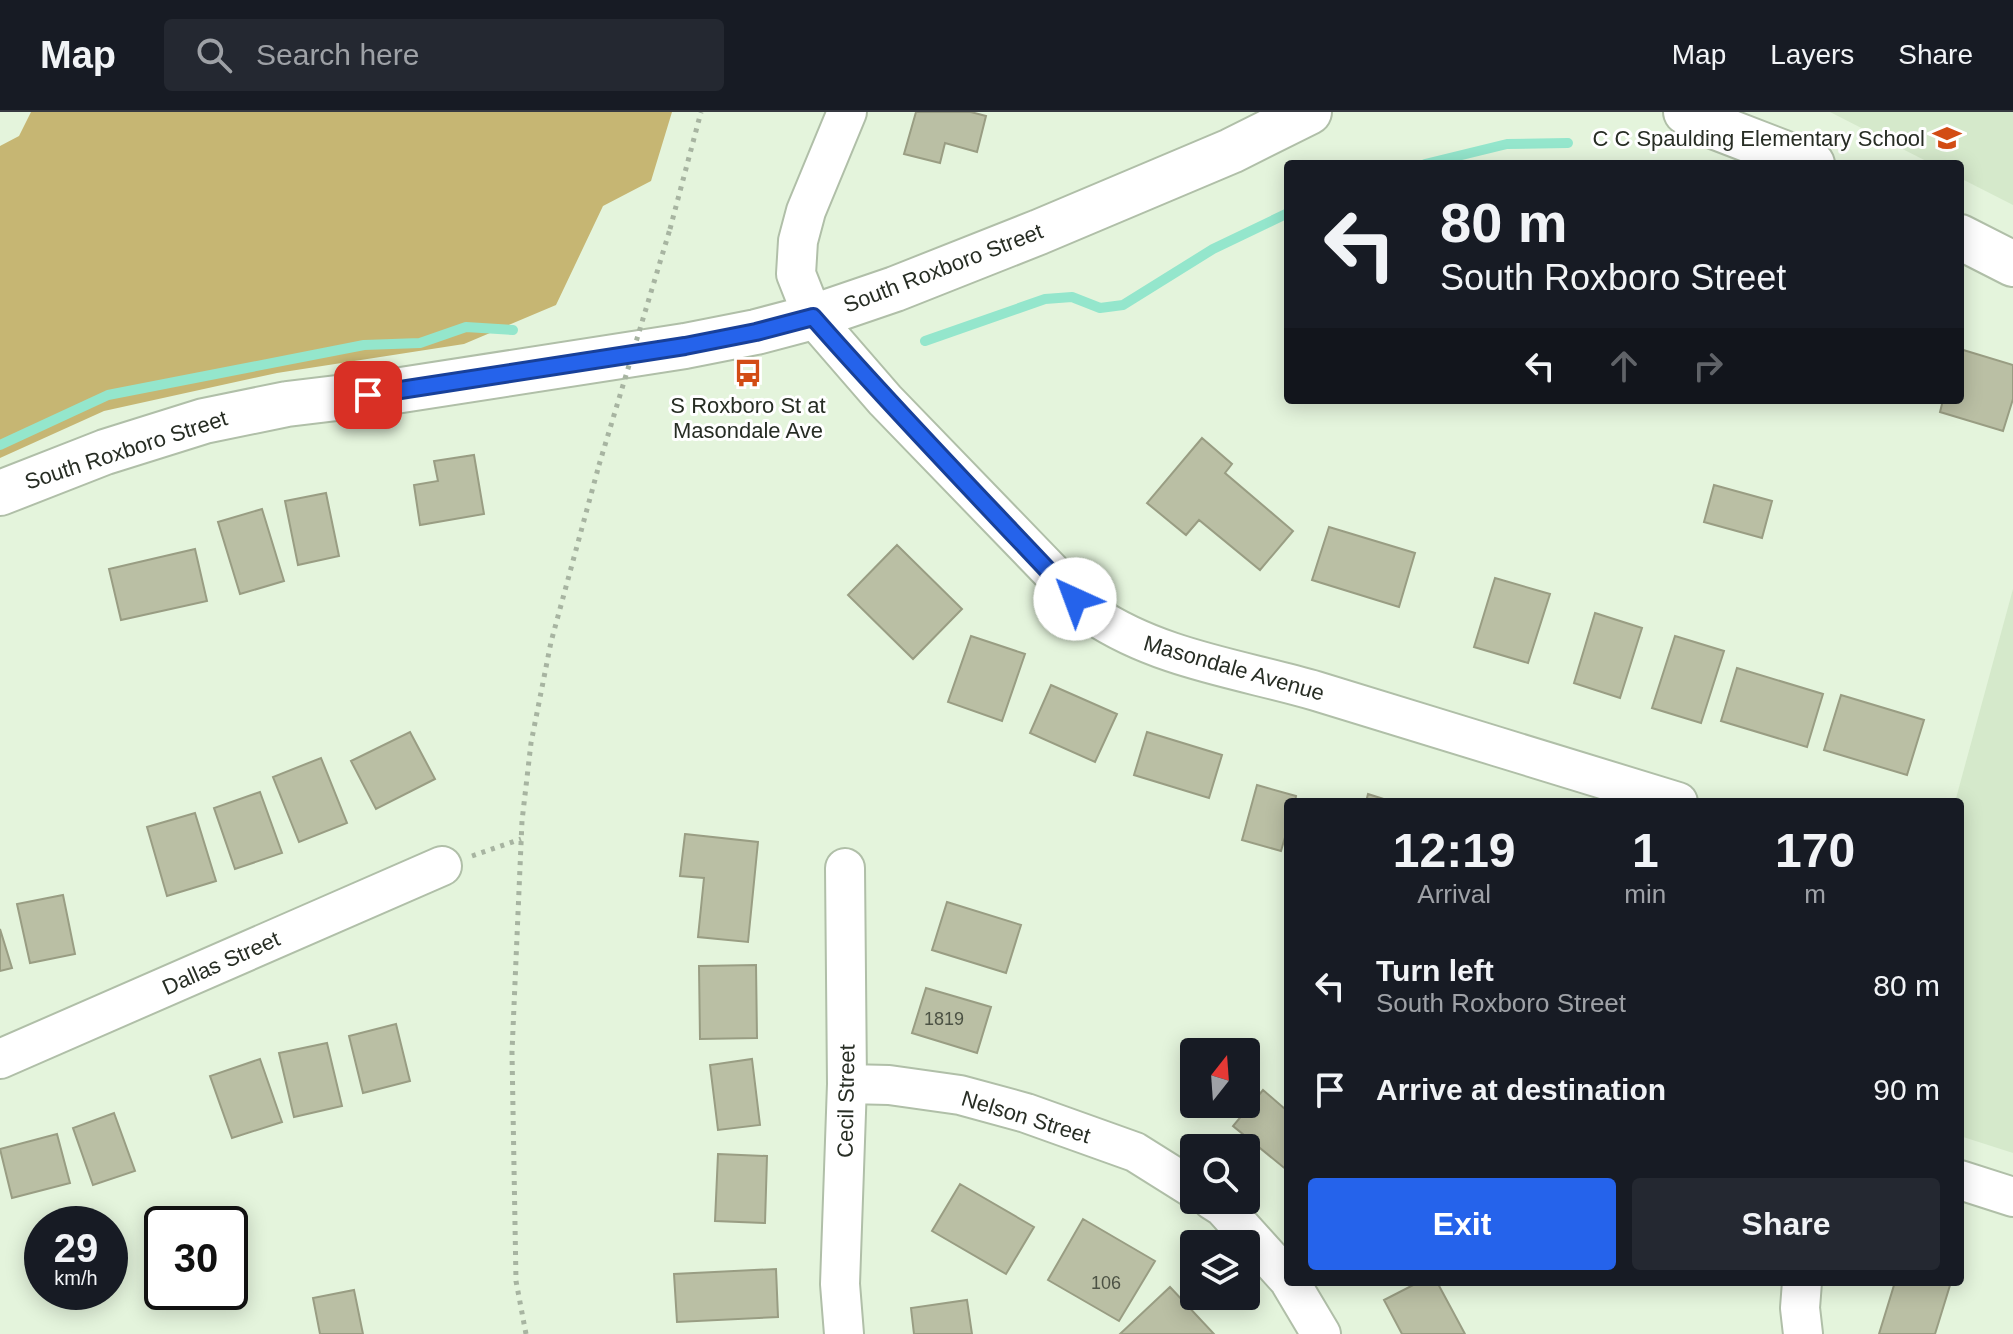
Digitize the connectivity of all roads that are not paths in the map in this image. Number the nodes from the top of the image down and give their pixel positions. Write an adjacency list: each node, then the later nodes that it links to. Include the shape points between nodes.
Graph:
1 (847, 112): 9 (street, Masondale Avenue, via 798,241 796,274)
2 (1309, 112): 9 (street, South Roxboro Street, via 1039,232)
3 (1686, 112): 5 (street)
4 (1730, 112): 6 (street)
5 (1804, 160)
6 (1806, 160)
7 (1964, 239): 8 (street)
8 (2013, 264)
9 (813, 317): 10 (street, South Roxboro Street, via 685,346 218,418 105,452); 11 (street, Masondale Avenue, via 1075,599 1118,632)
10 (0, 493)
11 (1665, 798)
12 (442, 866): 14 (street, Dallas Street)
13 (845, 868): 15 (street, Cecil Street)
14 (0, 1059)
15 (847, 1084): 16 (street, Nelson Street, via 960,1095 1026,1113 1135,1152); 23 (street, Cecil Street, via 840,1284)
16 (1180, 1180)
17 (1964, 1181): 18 (street)
18 (2013, 1197)
19 (1229, 1214): 20 (street)
20 (1284, 1274)
21 (1293, 1286): 24 (street)
22 (1802, 1286): 25 (street)
23 (844, 1334)
24 (1321, 1334)
25 (1803, 1334)

